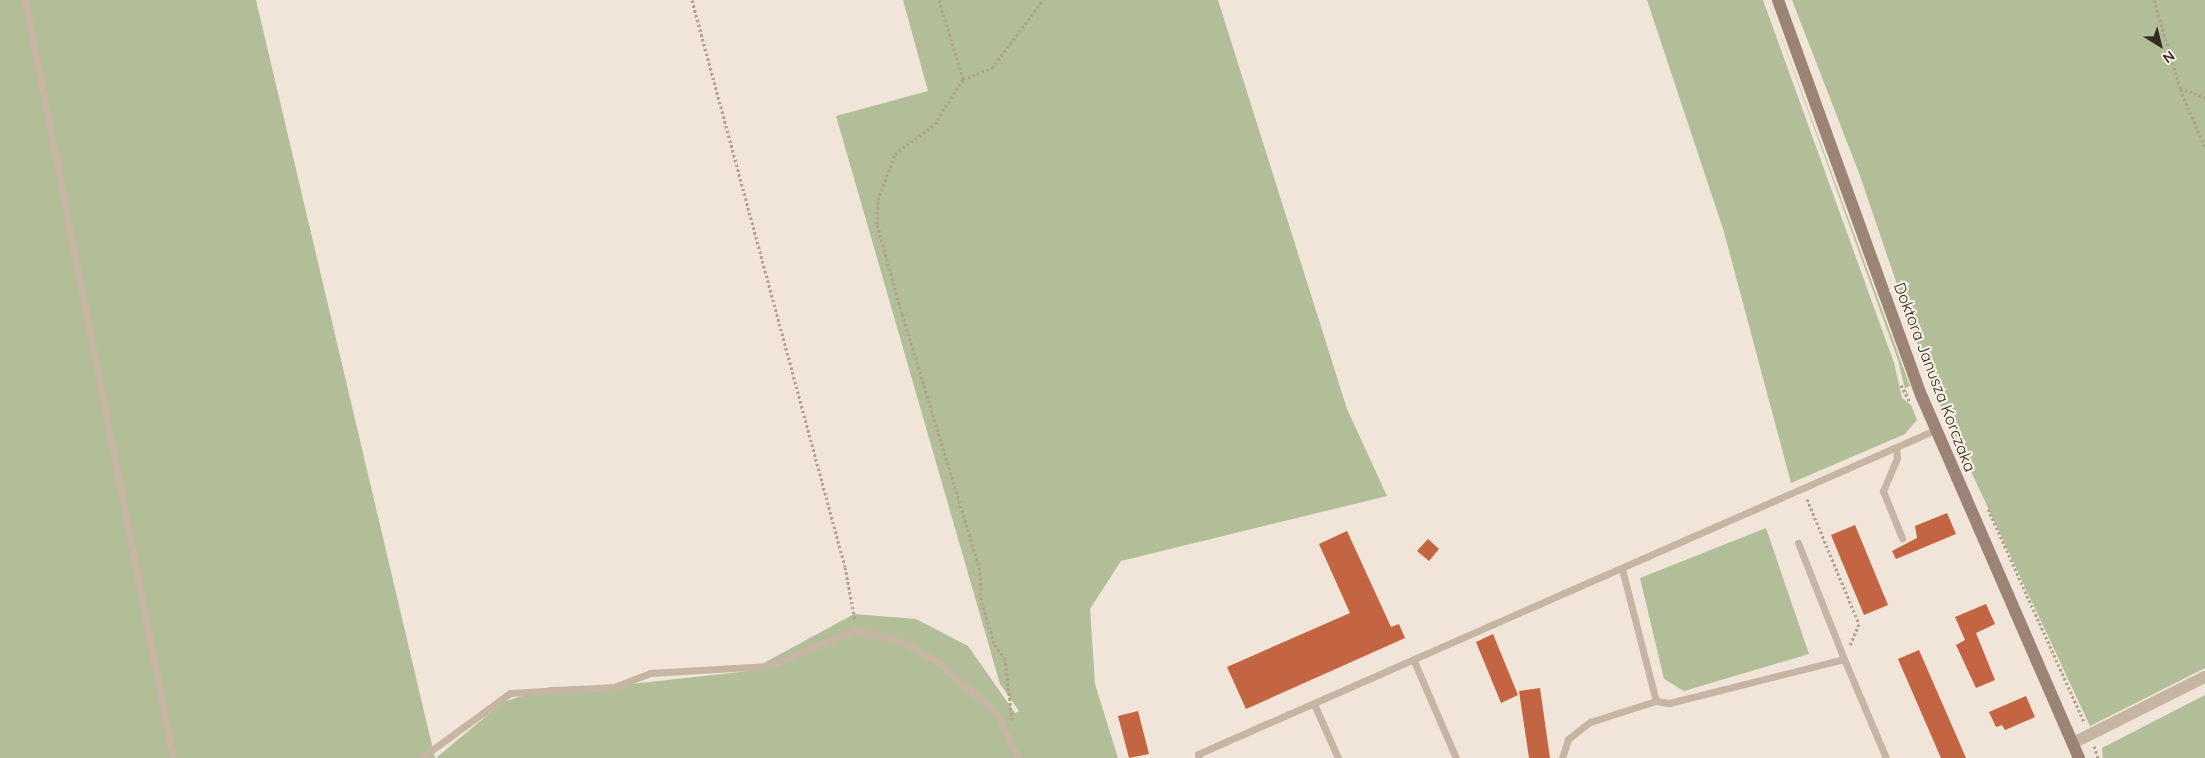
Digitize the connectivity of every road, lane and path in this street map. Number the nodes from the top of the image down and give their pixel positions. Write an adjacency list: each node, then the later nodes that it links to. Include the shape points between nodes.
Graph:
1 (25, 0): 26 (lane)
2 (692, 0): 17 (path, via 846,567)
3 (939, 0): 7 (path)
4 (1043, 0): 7 (path, via 992,68)
5 (1778, 0): 11 (street, Doktora Janusza Korczaka)
6 (2154, 0): 8 (path)
7 (963, 79): 23 (path, via 935,124 895,154 878,200 877,224 980,570 981,600 994,643 1005,659 1013,706 1012,721)
8 (2180, 88): 9 (path); 10 (path)
9 (2205, 97)
10 (2205, 147)
11 (1935, 430): 12 (lane); 24 (street, Doktora Janusza Korczaka)
12 (1896, 448): 14 (lane, via 1897,458 1883,491); 16 (lane)
13 (1807, 500): 18 (path, via 1859,624)
14 (1902, 538)
15 (1798, 543): 18 (lane)
16 (1622, 569): 19 (lane); 21 (lane)
17 (855, 630): 23 (lane, via 903,642 938,662 996,713); 27 (lane, via 768,666 650,673 614,687 510,693)
18 (1844, 659): 21 (lane, via 1669,703); 33 (lane)
19 (1414, 661): 22 (lane); 31 (lane)
20 (2205, 677): 24 (street)
21 (1656, 702): 32 (lane, via 1590,722 1568,739)
22 (1314, 704): 29 (lane, via 1198,754); 30 (lane)
23 (1004, 726): 28 (lane)
24 (2073, 742): 34 (street, Doktora Janusza Korczaka)
25 (2093, 744): 35 (path)
26 (173, 758)
27 (421, 758)
28 (1018, 758)
29 (1199, 758)
30 (1338, 758)
31 (1456, 758)
32 (1562, 758)
33 (1886, 758)
34 (2079, 758)
35 (2098, 758)

